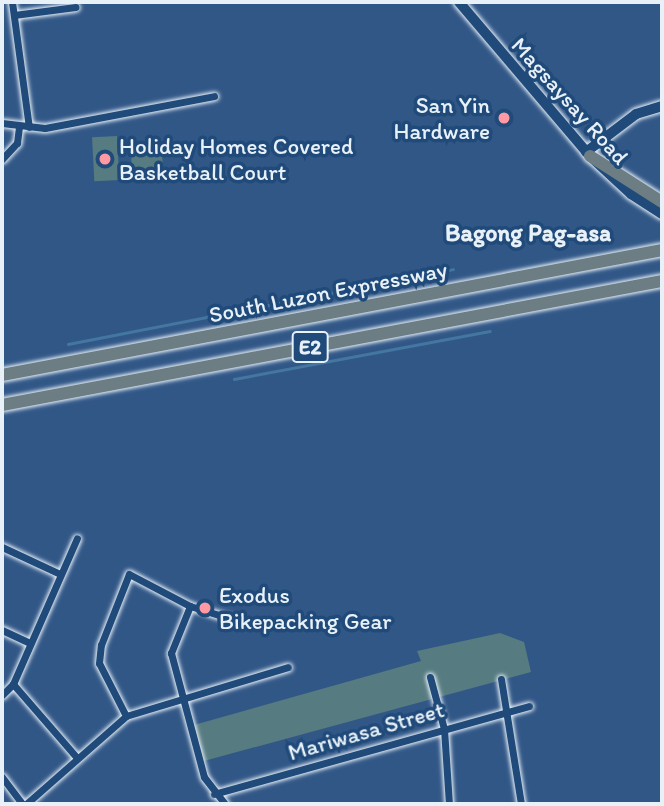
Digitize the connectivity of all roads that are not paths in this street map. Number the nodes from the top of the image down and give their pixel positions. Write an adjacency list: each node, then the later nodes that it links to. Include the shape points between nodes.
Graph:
1 (12, 2): 4 (street)
2 (459, 2): 10 (main road, Magsaysay Road)
3 (75, 7): 4 (street)
4 (14, 15): 9 (street)
5 (214, 96): 9 (street, via 45,128)
6 (662, 106): 10 (main road, via 636,114)
7 (2, 123): 8 (street)
8 (19, 126): 9 (street); 11 (street, via 17,143)
9 (29, 127)
10 (588, 154): 12 (highway)
11 (2, 159)
12 (613, 173): 13 (highway); 14 (main road, Magsaysay Road)
13 (662, 202)
14 (662, 214)
15 (662, 250): 17 (highway, South Luzon Expressway / E2)
16 (662, 281): 18 (highway, E2)
17 (2, 375)
18 (2, 405)
19 (77, 538): 21 (street)
20 (2, 547): 21 (street)
21 (58, 573): 25 (street)
22 (190, 606): 23 (street); 31 (street, via 171,653); 34 (street, via 129,574 101,645 100,663)
23 (238, 621)
24 (2, 630): 25 (street)
25 (28, 642): 29 (street)
26 (288, 667): 31 (street)
27 (430, 677): 35 (street)
28 (501, 679): 33 (street)
29 (13, 684): 30 (street); 36 (street)
30 (2, 695)
31 (180, 698): 34 (street); 38 (street)
32 (529, 706): 33 (street, Mariwasa Street)
33 (508, 711): 35 (street, Mariwasa Street); 42 (street)
34 (126, 716): 36 (street)
35 (444, 729): 38 (street, Mariwasa Street); 41 (street)
36 (77, 758): 39 (street)
37 (2, 777): 39 (street)
38 (214, 794): 40 (street)
39 (24, 804)
40 (225, 804)
41 (449, 804)
42 (521, 804)

